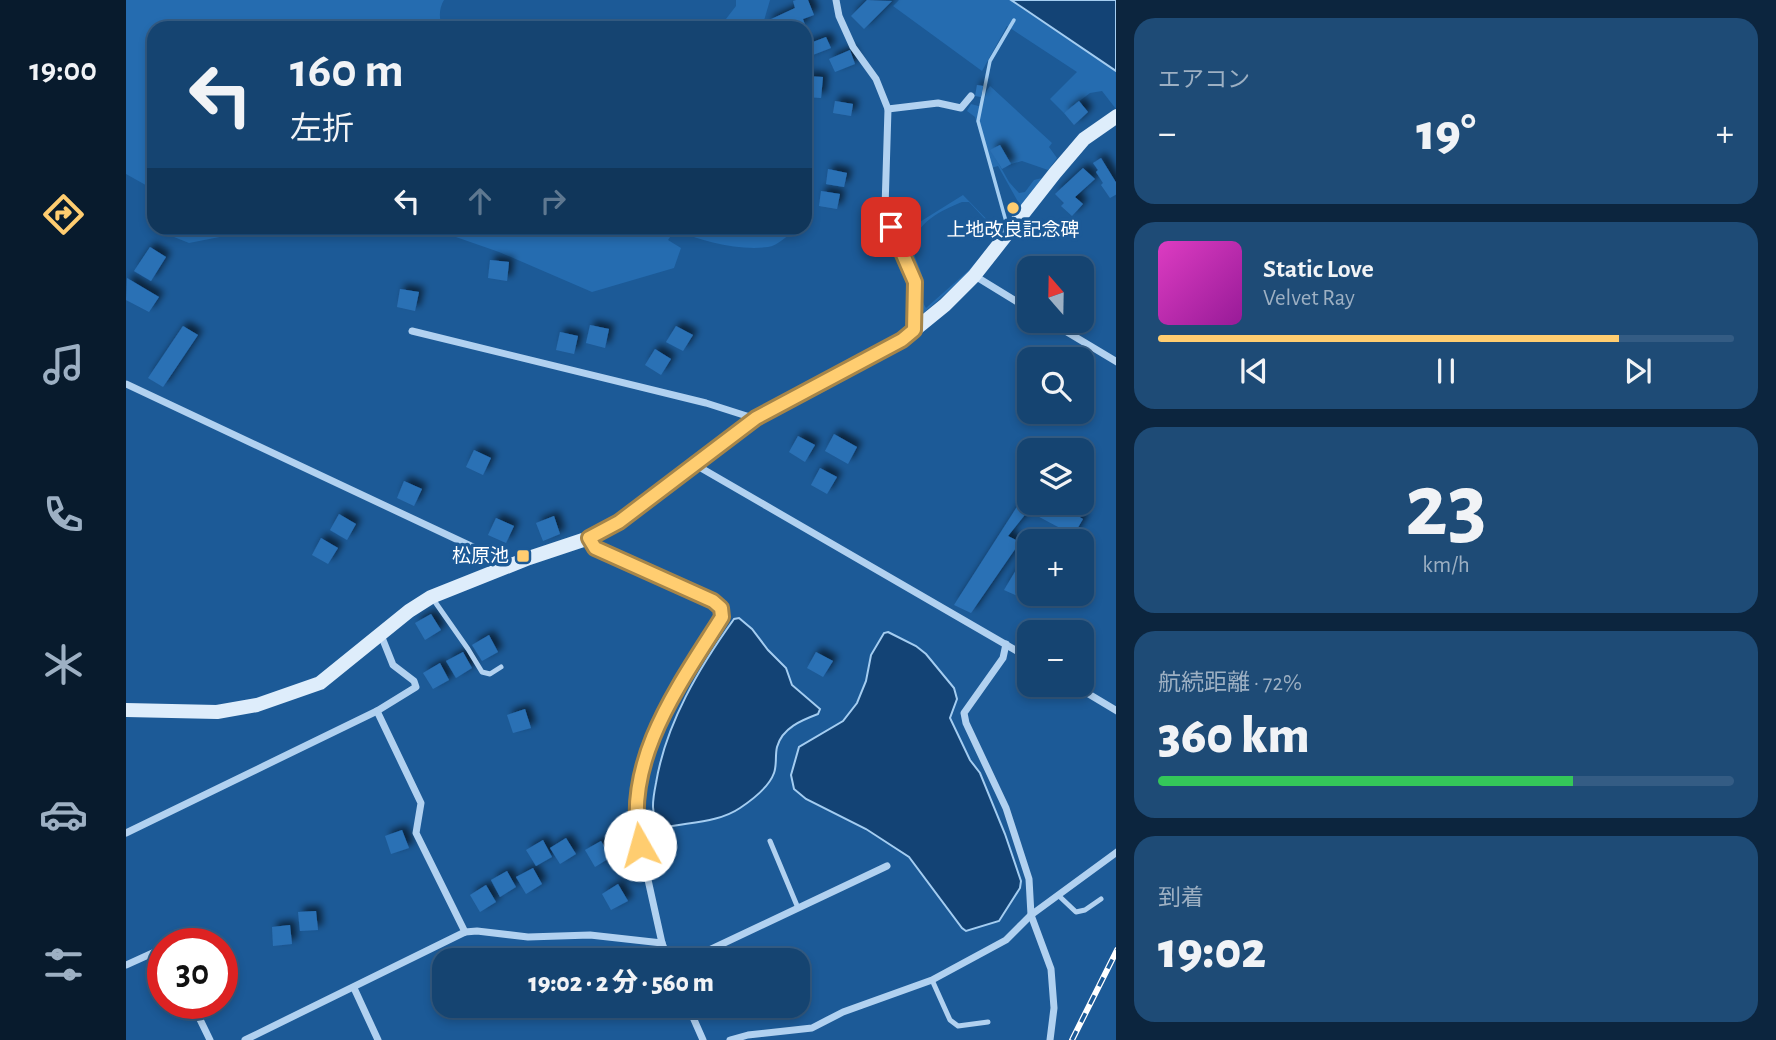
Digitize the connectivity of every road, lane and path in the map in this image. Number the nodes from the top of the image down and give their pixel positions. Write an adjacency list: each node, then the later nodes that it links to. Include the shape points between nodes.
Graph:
1 (836, 0): 3 (street, via 853,47 876,79)
2 (971, 96): 3 (street, via 961,108 938,103)
3 (887, 109): 7 (street, via 885,208 915,282)
4 (1116, 116): 5 (street, via 1065,160)
5 (974, 276): 6 (street); 7 (street)
6 (1017, 302)
7 (914, 330): 12 (street)
8 (412, 331): 12 (street)
9 (1068, 333): 10 (street)
10 (1116, 362)
11 (126, 384): 15 (street, via 490,555)
12 (756, 418): 13 (street)
13 (694, 464): 14 (street, via 619,522); 18 (street)
14 (589, 538): 15 (street); 34 (street, via 595,548 721,608 722,617 665,707 637,804 635,821)
15 (500, 570): 16 (street)
16 (431, 597): 17 (street); 20 (lane, via 482,672 490,674)
17 (381, 635): 22 (street, via 320,683 257,705 217,712); 23 (street, via 393,666 416,687)
18 (1006, 644): 19 (street); 32 (street, via 1003,658 964,713 1006,808 1029,879)
19 (1017, 651)
20 (501, 667)
21 (1093, 697): 24 (street)
22 (126, 710)
23 (377, 711): 25 (street); 33 (street, via 421,803 416,833)
24 (1116, 711)
25 (126, 833)
26 (770, 841): 31 (lane)
27 (1116, 852): 29 (street)
28 (887, 866): 31 (street)
29 (1058, 895): 30 (lane, via 1076,912); 32 (street)
30 (1101, 899)
31 (798, 908): 36 (street)
32 (1031, 915): 39 (street, via 1006,940); 49 (street, via 1051,969 1054,1008)
33 (465, 932): 34 (street, via 590,935); 40 (street)
34 (662, 943): 35 (street)
35 (664, 948)
36 (713, 948)
37 (147, 956): 38 (street)
38 (126, 965)
39 (932, 980): 43 (lane, via 950,1020 958,1026); 48 (street, via 812,1028)
40 (354, 988): 45 (street); 46 (street)
41 (693, 1018): 47 (street)
42 (200, 1019): 44 (street)
43 (988, 1022)
44 (210, 1040)
45 (245, 1040)
46 (378, 1040)
47 (703, 1040)
48 (730, 1040)
49 (1050, 1040)

